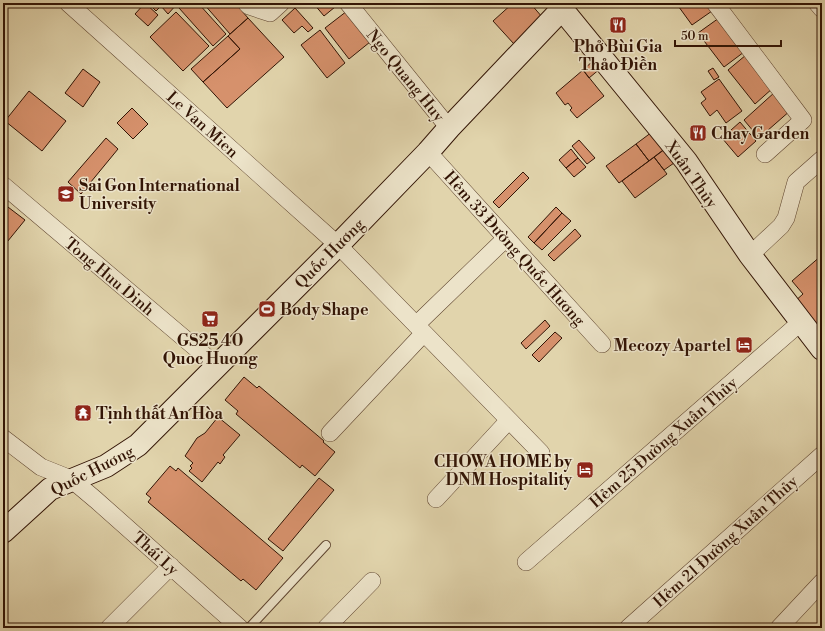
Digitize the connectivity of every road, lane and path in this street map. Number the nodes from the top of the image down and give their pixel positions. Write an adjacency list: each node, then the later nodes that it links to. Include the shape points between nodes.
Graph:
1 (68, 3): 15 (street, Le Van Mien)
2 (246, 3): 3 (street, via 270,12)
3 (281, 3)
4 (348, 3): 9 (street, Ngo Quang Huy)
5 (715, 3): 11 (street, via 803,120)
6 (818, 3): 8 (street)
7 (560, 6): 9 (street, Quốc Hương); 16 (street, Xuân Thủy, via 686,161)
8 (822, 9)
9 (449, 128): 10 (street, Quốc Hương)
10 (428, 152): 14 (street, Hẻm 33 Đường Quốc Hương); 15 (street, Quốc Hương)
11 (765, 154)
12 (822, 159): 16 (street, via 796,182 786,218)
13 (5, 190): 21 (street, Tong Huu Dinh)
14 (506, 238): 18 (street); 19 (street, Hẻm 33 Đường Quốc Hương)
15 (338, 245): 18 (street, Le Van Mien); 21 (street, Quốc Hương)
16 (750, 256): 17 (street, Xuân Thủy)
17 (801, 322): 20 (street, Xuân Thủy); 31 (street, Hẻm 25 Đường Xuân Thủy)
18 (420, 329): 22 (street, Le Van Mien); 23 (street)
19 (602, 344)
20 (822, 350)
21 (217, 366): 27 (street, Quốc Hương, via 138,445 106,466)
22 (509, 420): 25 (street, Le Van Mien); 28 (street)
23 (330, 433)
24 (3, 438): 27 (street, Thái Ly, via 41,467)
25 (541, 453)
26 (822, 454): 39 (street, Hẻm 21 Đường Xuân Thủy)
27 (71, 479): 29 (street, Quốc Hương, via 50,489); 32 (street, Thái Ly)
28 (436, 499)
29 (3, 532)
30 (326, 545): 37 (lane)
31 (526, 562)
32 (171, 566): 35 (street); 36 (street, Thái Ly)
33 (372, 581): 38 (street)
34 (822, 582): 40 (street)
35 (109, 628)
36 (240, 628)
37 (249, 628)
38 (326, 628)
39 (628, 628)
40 (779, 628)

